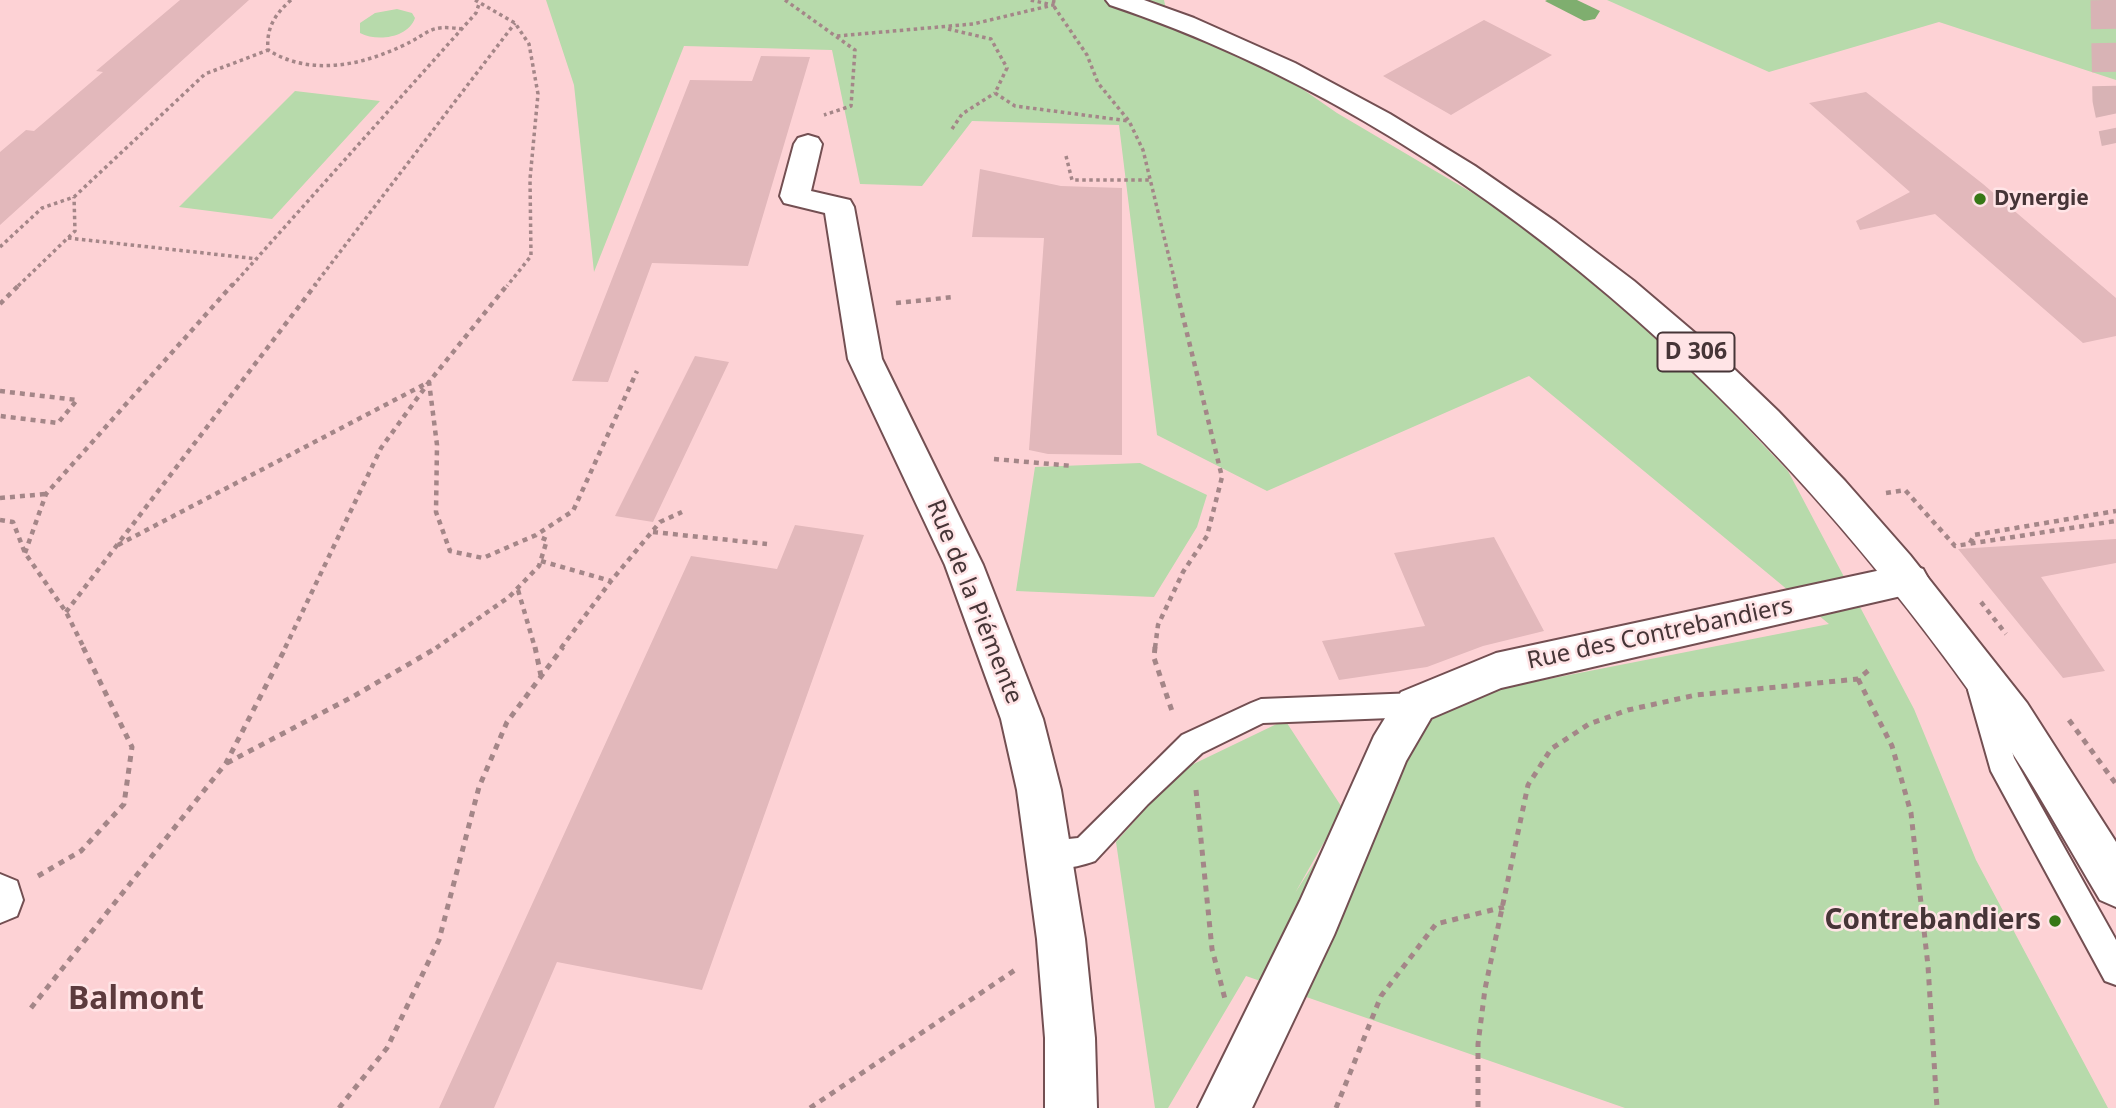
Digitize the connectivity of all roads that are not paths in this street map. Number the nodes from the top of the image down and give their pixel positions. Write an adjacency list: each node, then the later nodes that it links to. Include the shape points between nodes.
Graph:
1 (1119, 0): 3 (street, D 306, via 1161,14 1350,103 1444,157 1541,224 1646,306 1728,381 1826,483)
2 (808, 144): 6 (street, Rue de la Piémente, via 795,196 839,206 865,359 964,565 1021,719 1040,790)
3 (1909, 580): 4 (street, D 306); 5 (street, Rue des Contrebandiers, via 1496,671)
4 (1976, 669): 7 (street, D 306, via 2019,727); 8 (lane, via 2001,762)
5 (1416, 705): 6 (lane, Rue des Contrebandiers, via 1261,710 1192,744 1085,851); 10 (street, via 1389,750 1317,918)
6 (1049, 855): 9 (street, Rue de la Piémente, via 1070,1038)
7 (2116, 884)
8 (2116, 970)
9 (1071, 1108)
10 (1224, 1108)

